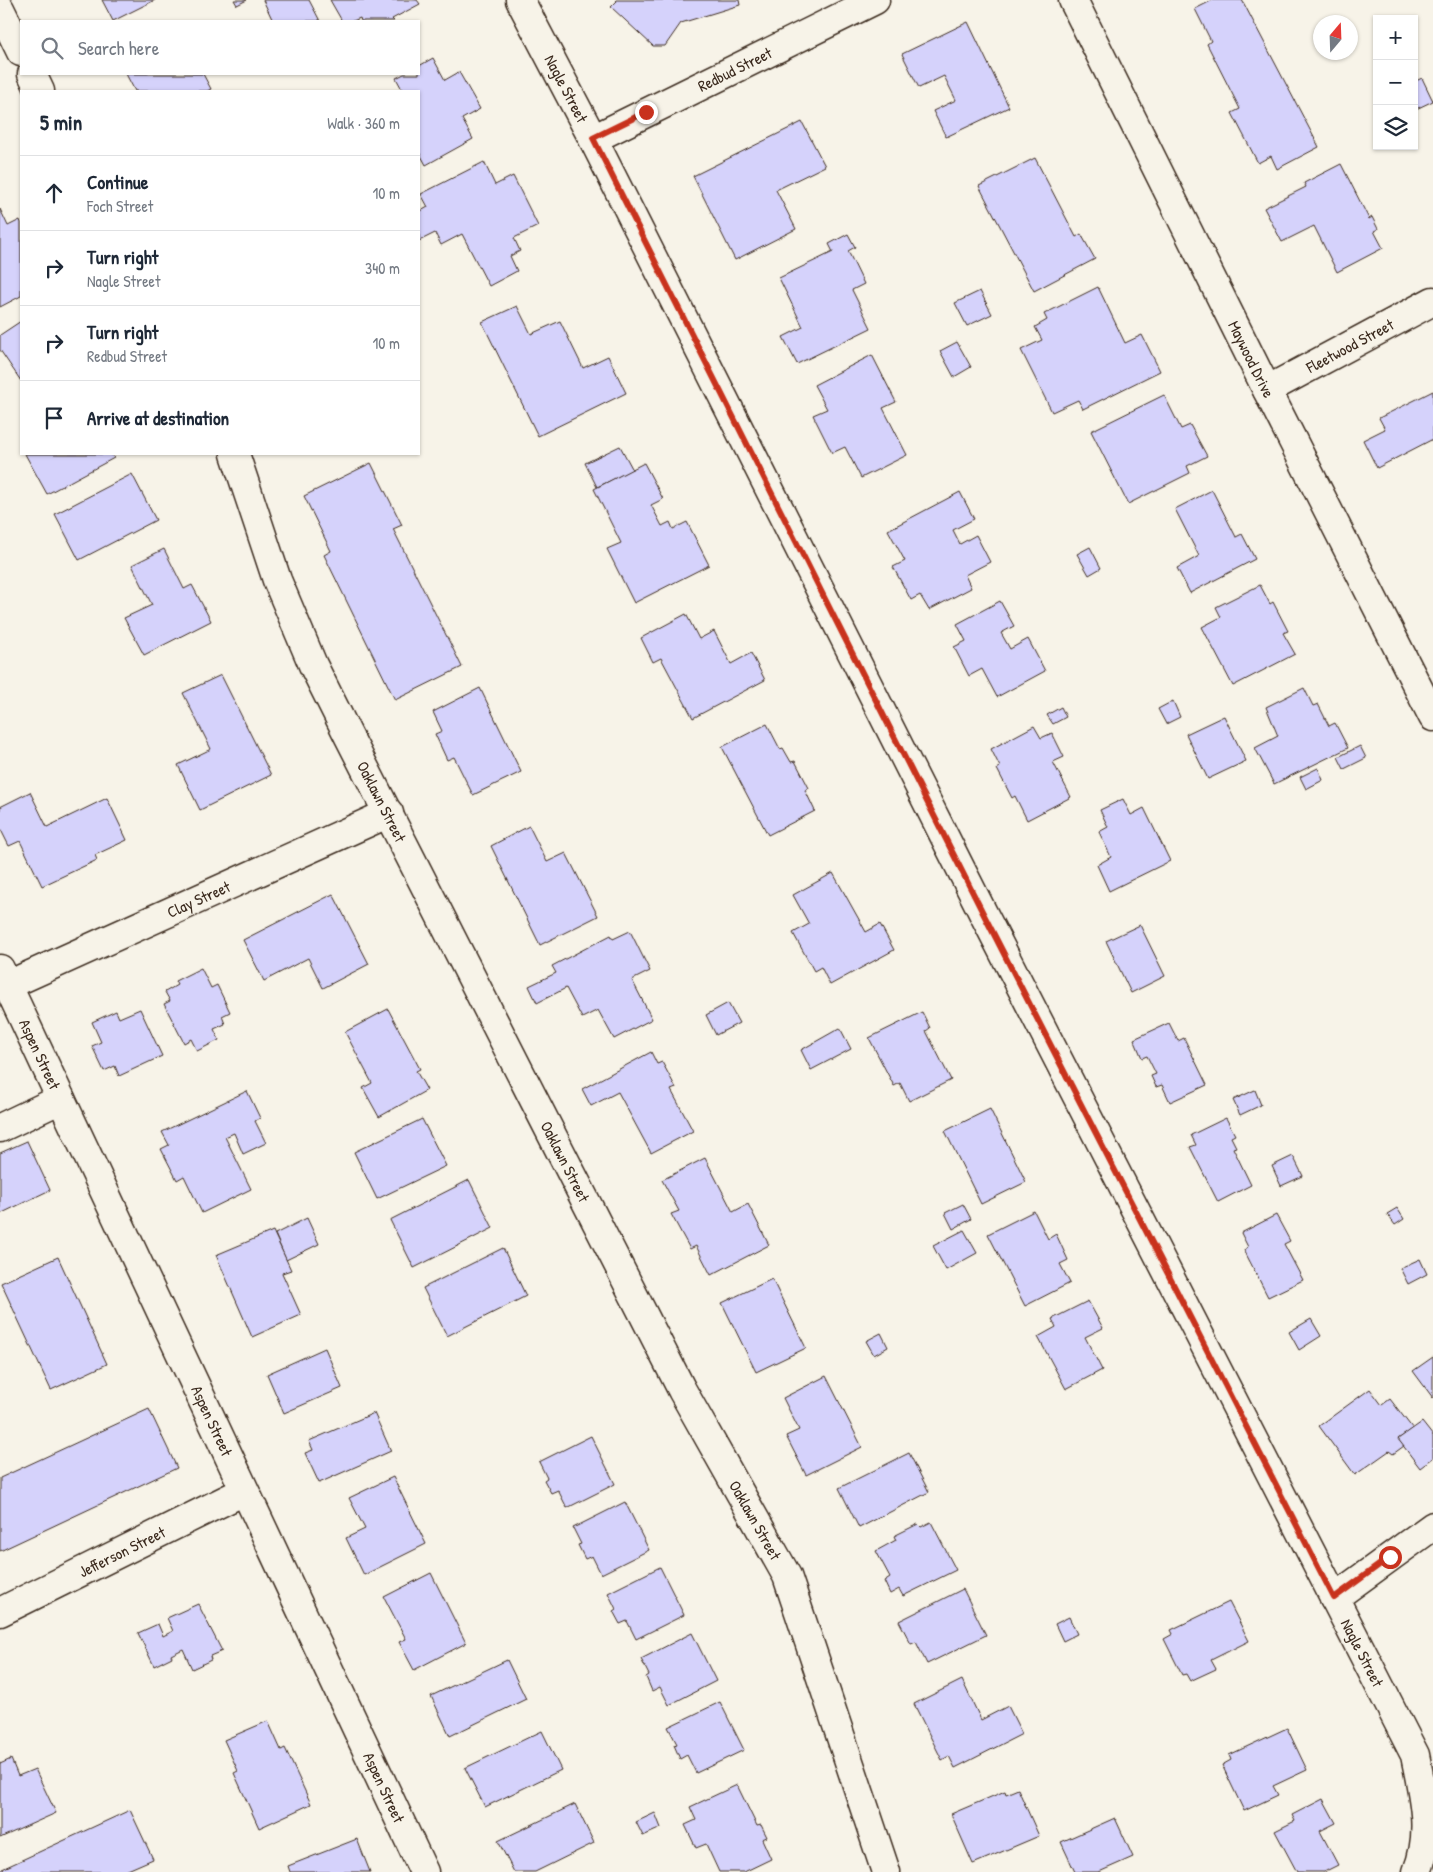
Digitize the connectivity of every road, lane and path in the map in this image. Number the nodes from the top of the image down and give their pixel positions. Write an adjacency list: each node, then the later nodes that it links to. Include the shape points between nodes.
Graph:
1 (520, 0): 8 (street, Nagle Street)
2 (875, 0): 8 (street, Redbud Street)
3 (1073, 0): 10 (street, Maywood Drive)
4 (0, 9): 5 (street)
5 (20, 50)
6 (32, 75): 7 (street)
7 (40, 90)
8 (593, 138): 19 (street, Nagle Street, via 983,913)
9 (1433, 301): 10 (street, Fleetwood Street)
10 (1267, 390): 12 (street, Maywood Drive)
11 (234, 455): 13 (street, Oaklawn Street, via 277,580 348,735)
12 (1433, 717)
13 (389, 813): 14 (street, Clay Street); 22 (street, Oaklawn Street, via 682,1390 787,1576)
14 (4, 977): 15 (street, Aspen Street)
15 (61, 1099): 16 (street); 17 (street, Aspen Street)
16 (0, 1128)
17 (244, 1491): 20 (street, Jefferson Street); 21 (street, Aspen Street)
18 (1433, 1526): 19 (street)
19 (1334, 1598): 23 (street, Nagle Street, via 1414,1755 1425,1808 1425,1852)
20 (0, 1612)
21 (424, 1872)
22 (886, 1872)
23 (1417, 1872)

